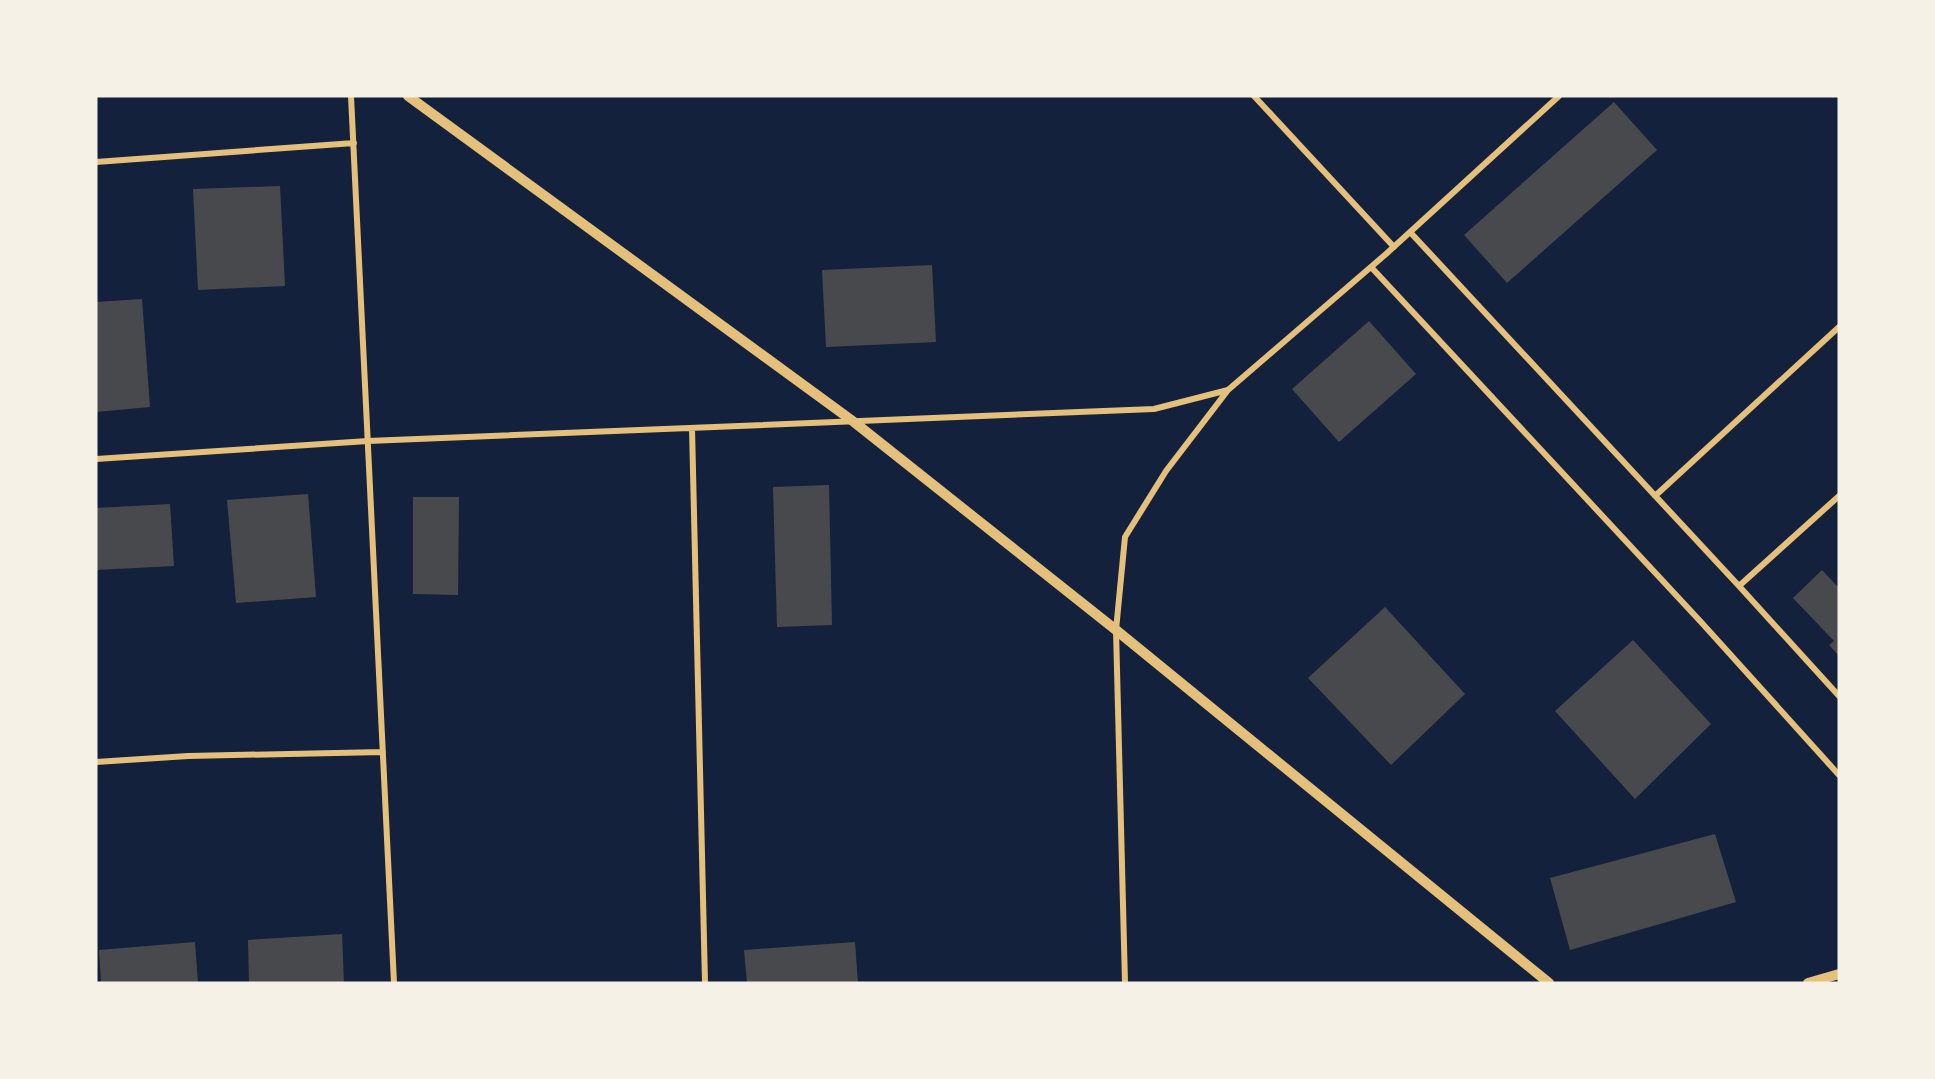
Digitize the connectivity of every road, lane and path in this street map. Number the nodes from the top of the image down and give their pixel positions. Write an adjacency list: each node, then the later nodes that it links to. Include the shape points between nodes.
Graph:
1 (351, 96): 5 (street)
2 (408, 96): 12 (street)
3 (1254, 96): 8 (street)
4 (1559, 96): 7 (street)
5 (354, 143): 6 (street); 14 (street)
6 (96, 162)
7 (1410, 232): 8 (street); 16 (street)
8 (1394, 247): 9 (street)
9 (1371, 267): 11 (street); 23 (street)
10 (1839, 327): 16 (street)
11 (1228, 390): 12 (street, via 1154,409); 19 (street, via 1166,471 1125,537)
12 (854, 422): 13 (street); 19 (street)
13 (692, 429): 14 (street); 26 (street)
14 (368, 441): 15 (street); 21 (street)
15 (96, 459)
16 (1655, 496): 18 (street)
17 (1839, 496): 18 (street)
18 (1740, 586): 20 (street)
19 (1116, 630): 27 (street); 28 (street)
20 (1839, 696)
21 (383, 752): 22 (street); 25 (street)
22 (96, 762)
23 (1839, 775)
24 (1839, 974): 29 (street)
25 (394, 983)
26 (705, 983)
27 (1125, 983)
28 (1549, 983)
29 (1808, 983)

